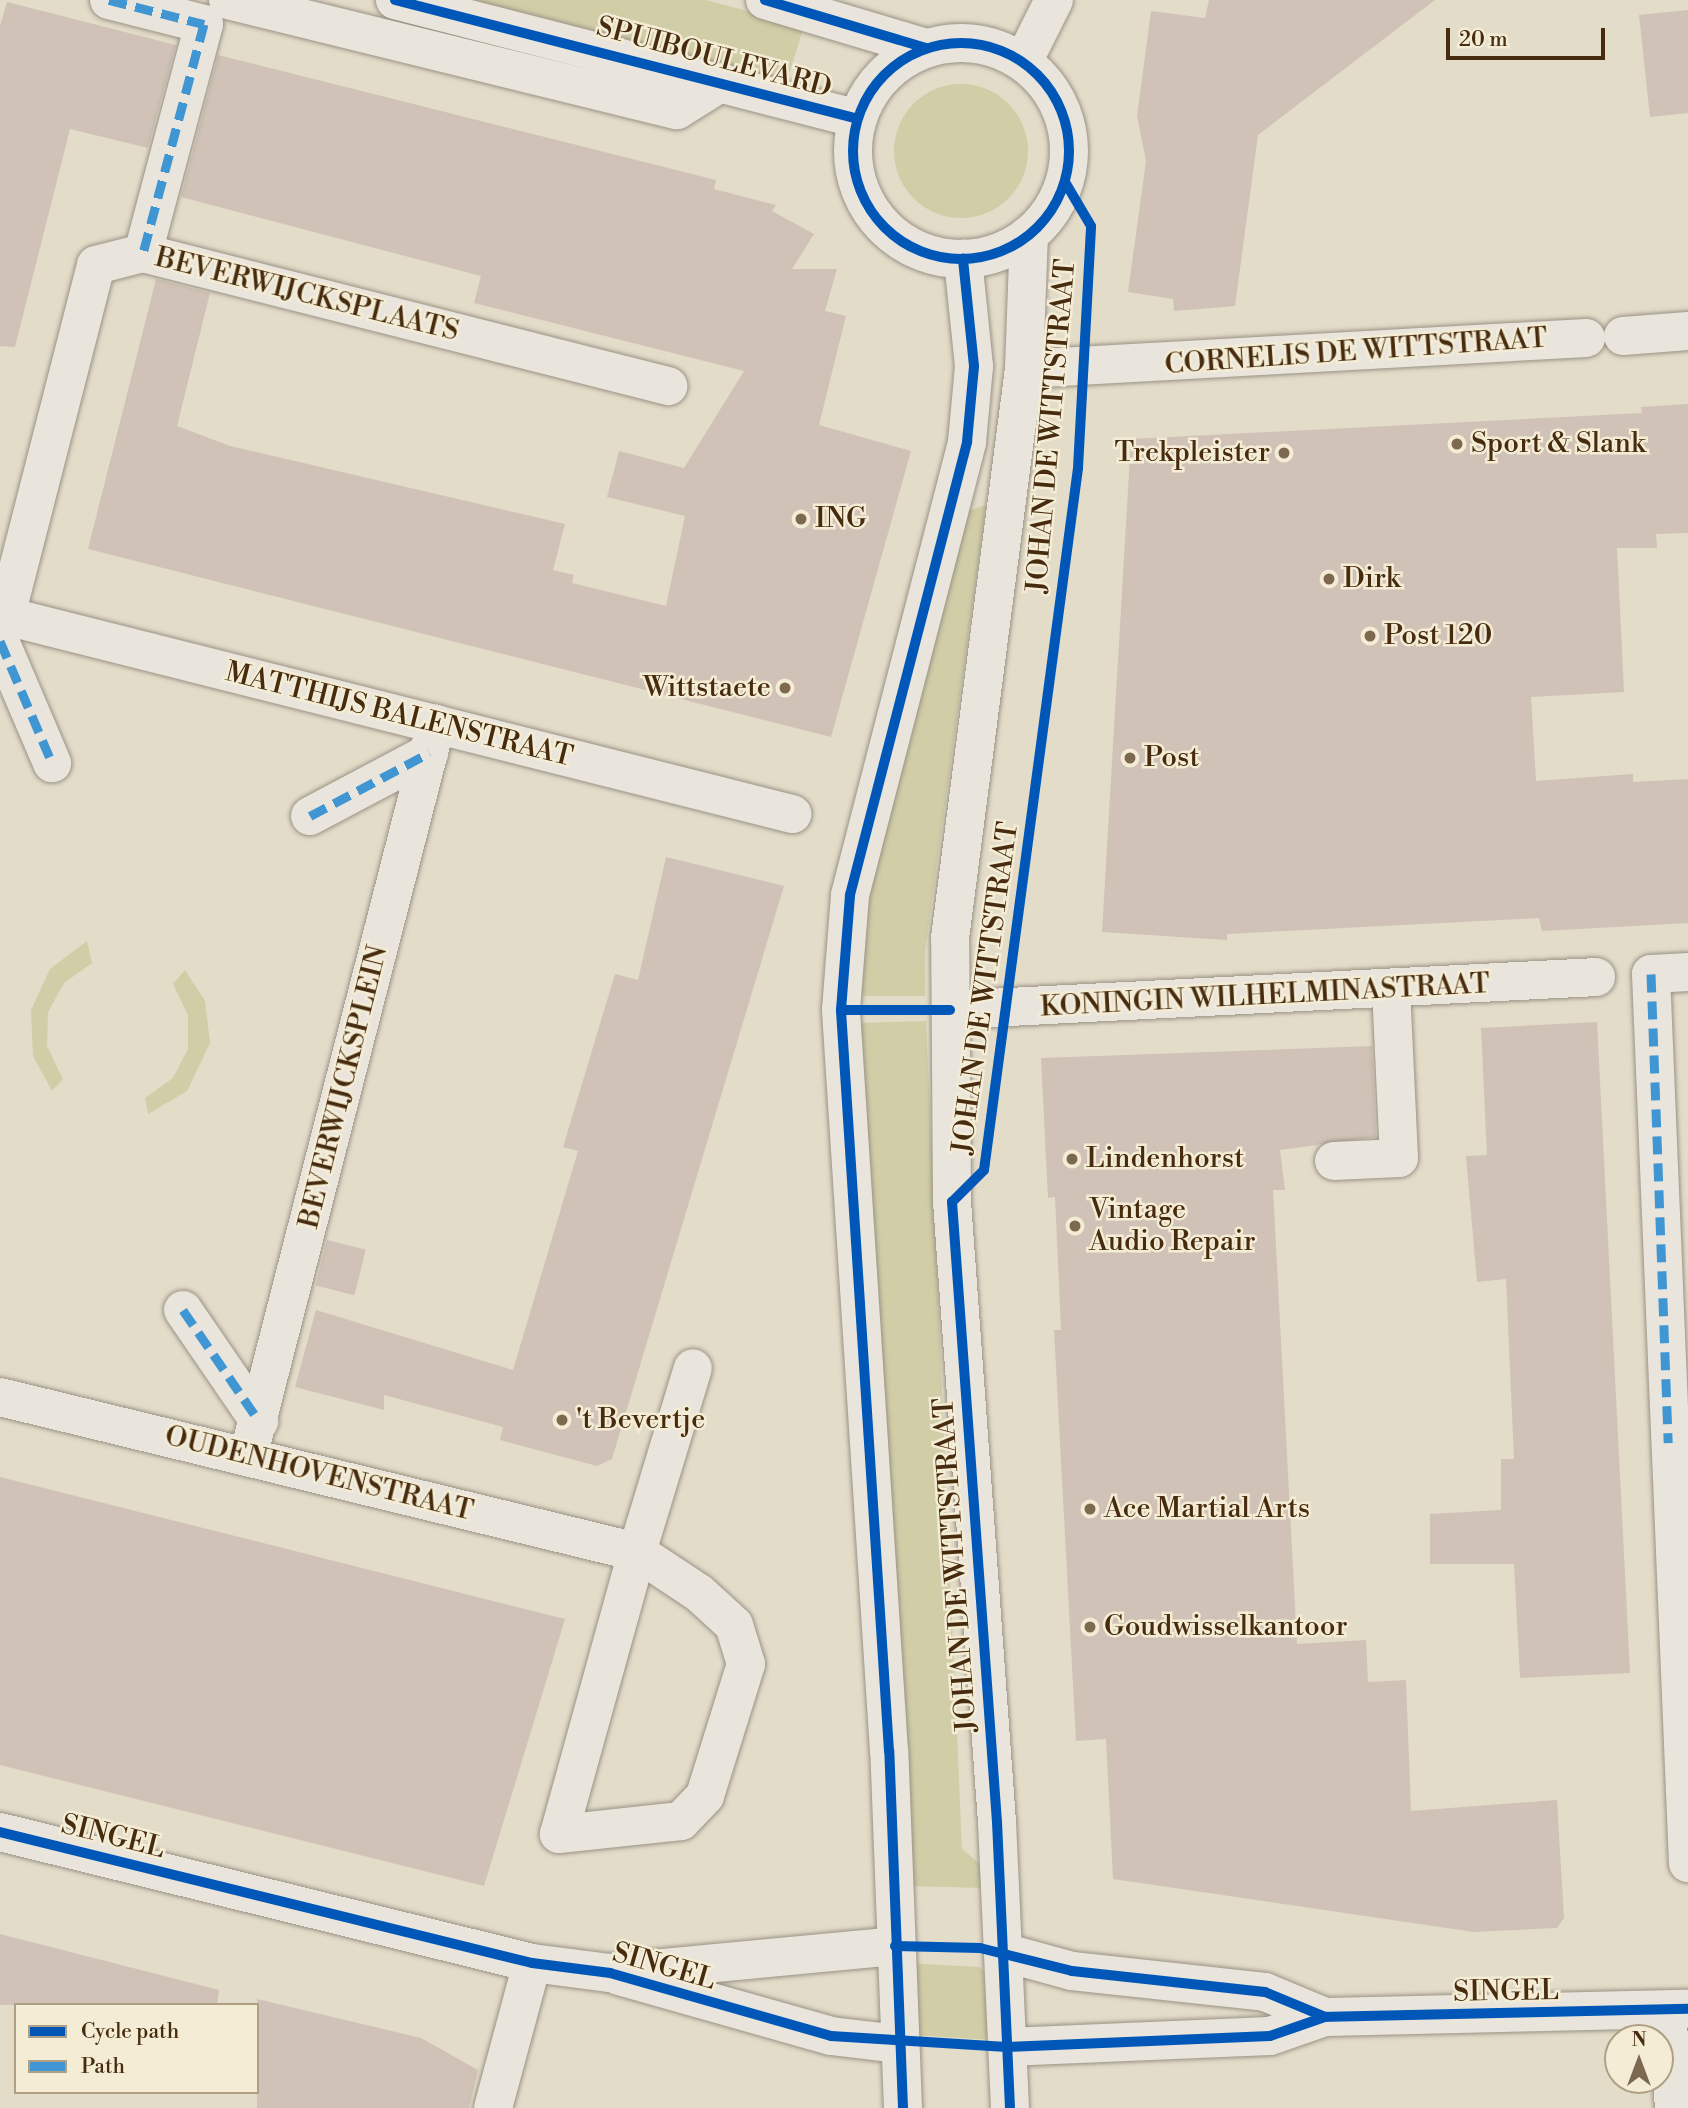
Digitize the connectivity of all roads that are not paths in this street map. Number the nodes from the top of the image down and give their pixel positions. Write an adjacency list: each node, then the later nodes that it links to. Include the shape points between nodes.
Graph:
1 (109, 0): 11 (street, via 204,24)
2 (229, 0): 8 (street, SPUIBOULEVARD, via 677,110)
3 (395, 0): 8 (street, SPUIBOULEVARD)
4 (765, 0): 6 (street)
5 (1054, 0): 7 (street)
6 (926, 48): 7 (street, via 959,43 992,47); 9 (street, via 884,76)
7 (1023, 62): 10 (street, via 1058,103 1070,156 1059,197)
8 (722, 82): 9 (street, SPUIBOULEVARD)
9 (857, 119): 12 (street, via 854,169 874,216 914,248)
10 (1029, 235): 12 (street, via 987,257); 14 (street, JOHAN DE WITTSTRAAT)
11 (144, 253): 15 (street, BEVERWIJCKSPLAATS); 16 (street, BEVERWIJCKSPLAATS, via 96,265)
12 (964, 259): 34 (street, via 974,366 967,442 850,895 841,1010 889,1751)
13 (1688, 331): 14 (street, CORNELIS DE WITTSTRAAT)
14 (1024, 369): 24 (street, JOHAN DE WITTSTRAAT, via 950,905)
15 (668, 386)
16 (2, 632): 17 (street, MATTHIJS BALENSTRAAT); 18 (street)
17 (433, 739): 19 (street, MATTHIJS BALENSTRAAT); 20 (street); 29 (street, BEVERWIJCKSPLEIN)
18 (52, 763)
19 (792, 814)
20 (310, 816)
21 (1688, 972): 30 (street, via 1651,974)
22 (1596, 978): 23 (street, KONINGIN WILHELMINASTRAAT)
23 (1391, 989): 24 (street, KONINGIN WILHELMINASTRAAT); 25 (street, via 1399,1158)
24 (950, 1010): 35 (street, JOHAN DE WITTSTRAAT, via 952,1202)
25 (1334, 1161)
26 (183, 1310): 29 (street)
27 (693, 1368): 31 (street)
28 (0, 1397): 29 (street, OUDENHOVENSTRAAT)
29 (254, 1439): 31 (street, OUDENHOVENSTRAAT)
30 (1678, 1443): 33 (street)
31 (637, 1552): 31 (street, via 559,1833 681,1821 705,1796 746,1664 734,1625 699,1593)
32 (0, 1832): 36 (street, SINGEL)
33 (1688, 1863)
34 (895, 1947): 37 (street, SINGEL); 40 (street)
35 (1003, 1952): 39 (street, SINGEL, via 1072,1971 1265,1992); 41 (street, JOHAN DE WITTSTRAAT)
36 (532, 1963): 37 (street, SINGEL); 42 (street)
37 (610, 1973): 40 (street, SINGEL, via 831,2036)
38 (1677, 2010): 39 (street, SINGEL); 45 (street)
39 (1325, 2017): 41 (street, SINGEL, via 1270,2036)
40 (898, 2043): 43 (street)
41 (1007, 2047): 44 (street, JOHAN DE WITTSTRAAT)
42 (493, 2108)
43 (903, 2108)
44 (1010, 2108)
45 (1674, 2108)

